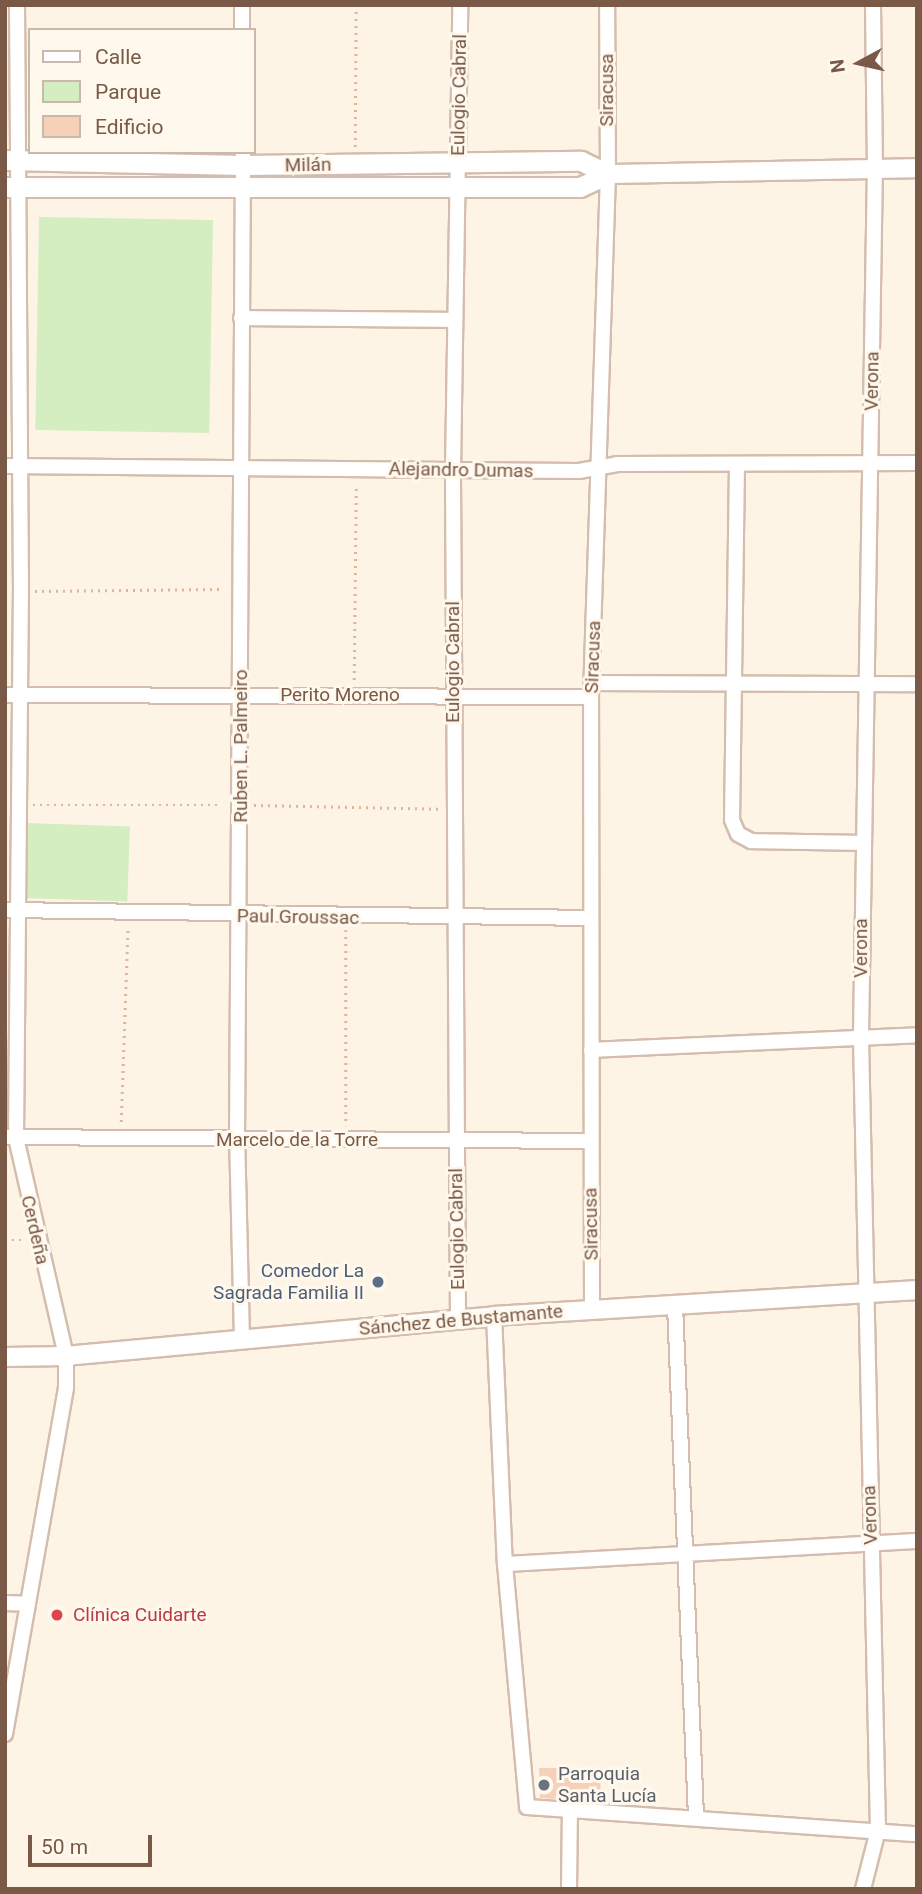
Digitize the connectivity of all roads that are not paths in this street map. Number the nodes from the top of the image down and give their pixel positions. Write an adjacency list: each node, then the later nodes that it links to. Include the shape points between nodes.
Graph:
1 (17, 5): 8 (street, Cerdeña)
2 (242, 5): 6 (street)
3 (460, 5): 9 (street, Eulogio Cabral)
4 (607, 5): 12 (street, Siracusa)
5 (873, 5): 10 (street, Verona)
6 (243, 28)
7 (243, 159): 8 (main road, Milán); 9 (main road, Milán); 14 (street, Ruben L. Palmeiro)
8 (11, 160): 13 (street, Cerdeña)
9 (457, 164): 12 (main road, Milán, via 581,161); 15 (street, Eulogio Cabral)
10 (875, 167): 11 (street, Milán); 12 (street, Milán); 20 (street, Verona)
11 (917, 168)
12 (607, 174): 15 (main road, Milán, via 580,187); 22 (street, Siracusa)
13 (10, 187): 14 (main road, Milán); 21 (street, Cerdeña)
14 (243, 188): 15 (main road, Milán); 16 (street, Ruben L. Palmeiro)
15 (456, 189): 17 (street, Eulogio Cabral)
16 (241, 318): 17 (street); 23 (street, Ruben L. Palmeiro)
17 (454, 320): 24 (street, Eulogio Cabral)
18 (917, 463): 20 (street, Alejandro Dumas)
19 (737, 464): 20 (street, Alejandro Dumas); 22 (street, Alejandro Dumas); 25 (street)
20 (870, 464): 26 (street, Verona)
21 (13, 466): 23 (street, Alejandro Dumas); 29 (street, Cerdeña, via 21,591)
22 (601, 466): 24 (street, Alejandro Dumas, via 579,471); 28 (street, Siracusa)
23 (242, 469): 24 (street, Alejandro Dumas); 31 (street, Ruben L. Palmeiro)
24 (453, 471): 30 (street, Eulogio Cabral)
25 (733, 683): 26 (street, Perito Moreno); 28 (street, Perito Moreno); 32 (street, via 732,820 738,834 751,841)
26 (864, 683): 27 (street, Perito Moreno); 32 (street, Verona)
27 (917, 684)
28 (592, 690): 30 (street, Perito Moreno); 36 (street, Siracusa)
29 (13, 695): 31 (street, Perito Moreno); 33 (street, Cerdeña)
30 (453, 695): 31 (street, Perito Moreno); 35 (street, Eulogio Cabral)
31 (242, 696): 34 (street, Ruben L. Palmeiro)
32 (861, 843): 38 (street, Verona)
33 (11, 910): 34 (street, Paul Groussac); 40 (street, Cerdeña)
34 (240, 916): 35 (street, Paul Groussac); 42 (street, Ruben L. Palmeiro)
35 (456, 918): 36 (street, Paul Groussac); 41 (street, Eulogio Cabral)
36 (590, 918): 39 (street, Siracusa)
37 (917, 1035): 38 (street)
38 (861, 1036): 39 (street); 45 (street, Verona)
39 (591, 1051): 43 (street, Siracusa)
40 (10, 1138): 42 (street, Marcelo de la Torre); 51 (street, Cerdeña)
41 (456, 1140): 42 (street, Marcelo de la Torre); 43 (street, Marcelo de la Torre); 49 (street, Eulogio Cabral)
42 (237, 1141): 50 (street, Ruben L. Palmeiro)
43 (590, 1141): 47 (street, Siracusa)
44 (917, 1290): 45 (street, Sánchez de Bustamante)
45 (864, 1293): 46 (street, Sánchez de Bustamante); 54 (street, Verona)
46 (675, 1305): 47 (street, Sánchez de Bustamante); 55 (street)
47 (592, 1309): 48 (street, Sánchez de Bustamante)
48 (495, 1316): 49 (street, Sánchez de Bustamante); 56 (street)
49 (458, 1319): 50 (street, Sánchez de Bustamante)
50 (242, 1339): 51 (street, Sánchez de Bustamante)
51 (66, 1356): 52 (street, Sánchez de Bustamante); 58 (street, Cerdeña, via 66,1388)
52 (5, 1357)
53 (917, 1541): 54 (street)
54 (871, 1543): 55 (street); 62 (street, Verona)
55 (688, 1557): 56 (street); 61 (street)
56 (505, 1564): 60 (street, via 527,1807)
57 (5, 1603): 58 (street)
58 (28, 1604): 59 (street, Cerdeña)
59 (5, 1734)
60 (570, 1810): 61 (street); 64 (street)
61 (696, 1816): 62 (street)
62 (878, 1830): 63 (street); 65 (street, Verona)
63 (917, 1833)
64 (569, 1889)
65 (863, 1889)

